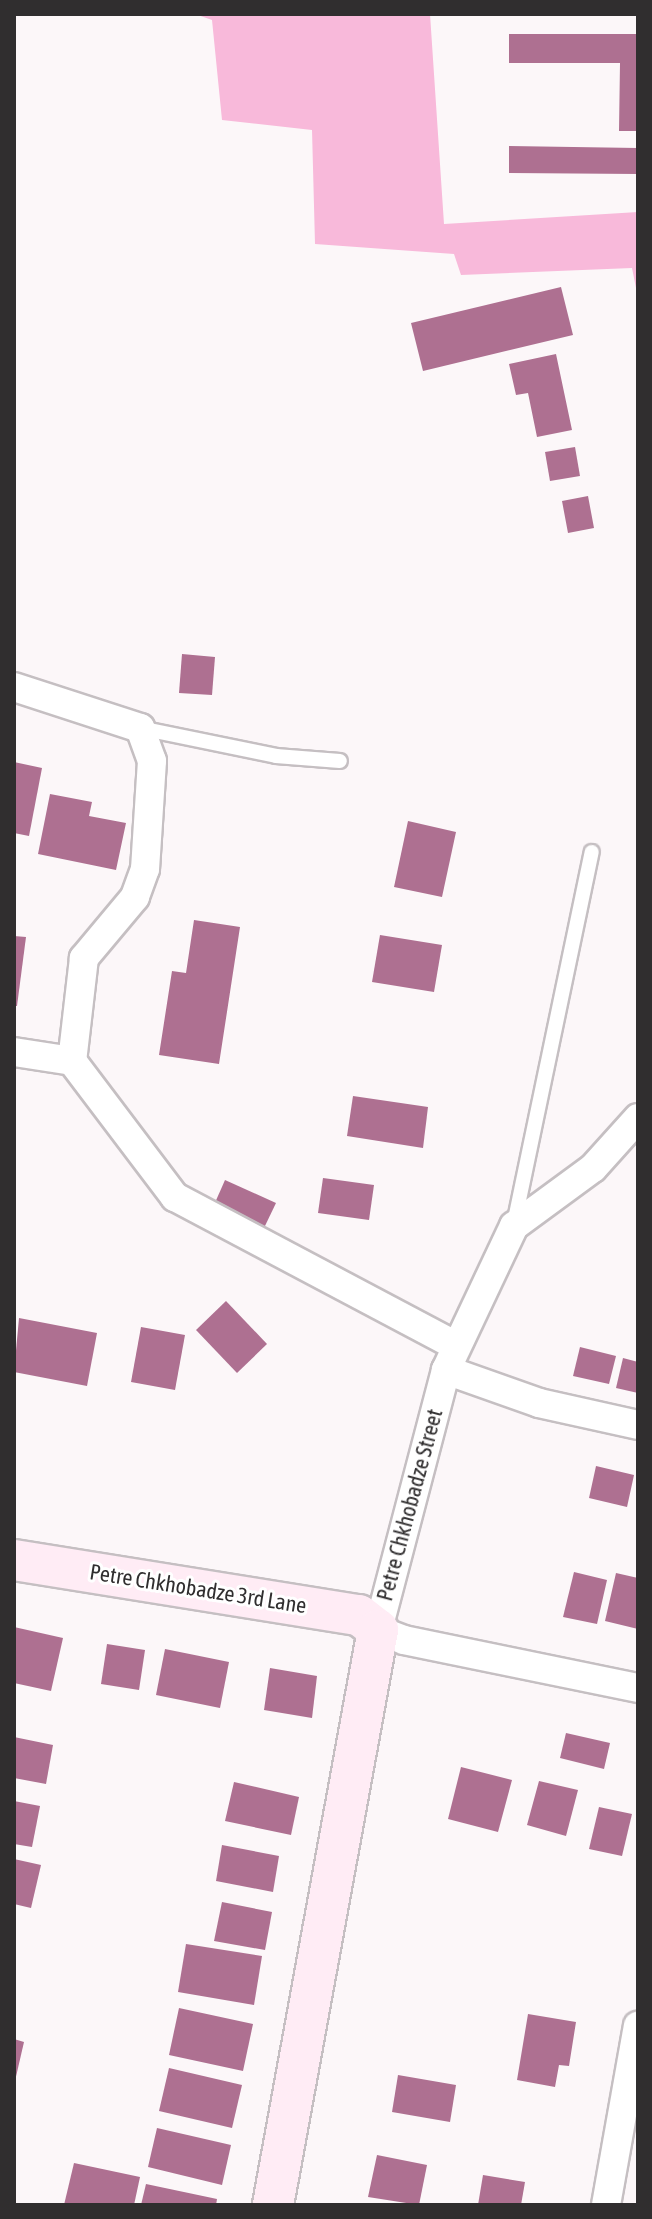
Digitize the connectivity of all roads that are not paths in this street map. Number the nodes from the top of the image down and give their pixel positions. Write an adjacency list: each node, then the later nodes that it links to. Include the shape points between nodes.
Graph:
1 (14, 687): 2 (street)
2 (140, 728): 3 (lane, via 276,756); 6 (street, via 152,761 145,869 135,897 84,958)
3 (340, 761)
4 (592, 852): 8 (lane)
5 (14, 1052): 6 (street)
6 (72, 1061): 9 (street, via 175,1197)
7 (638, 1118): 8 (street, via 593,1168)
8 (514, 1226): 9 (street, Petre Chkhobadze Street)
9 (451, 1357): 10 (street, via 539,1403); 12 (street, Petre Chkhobadze Street)
10 (638, 1425)
11 (14, 1560): 12 (street, Petre Chkhobadze 3rd Lane, via 359,1615)
12 (378, 1630): 13 (street, via 404,1640); 15 (street, Petre Chkhobadze Street)
13 (638, 1688)
14 (638, 2026): 16 (street)
15 (273, 2205)
16 (606, 2205)

